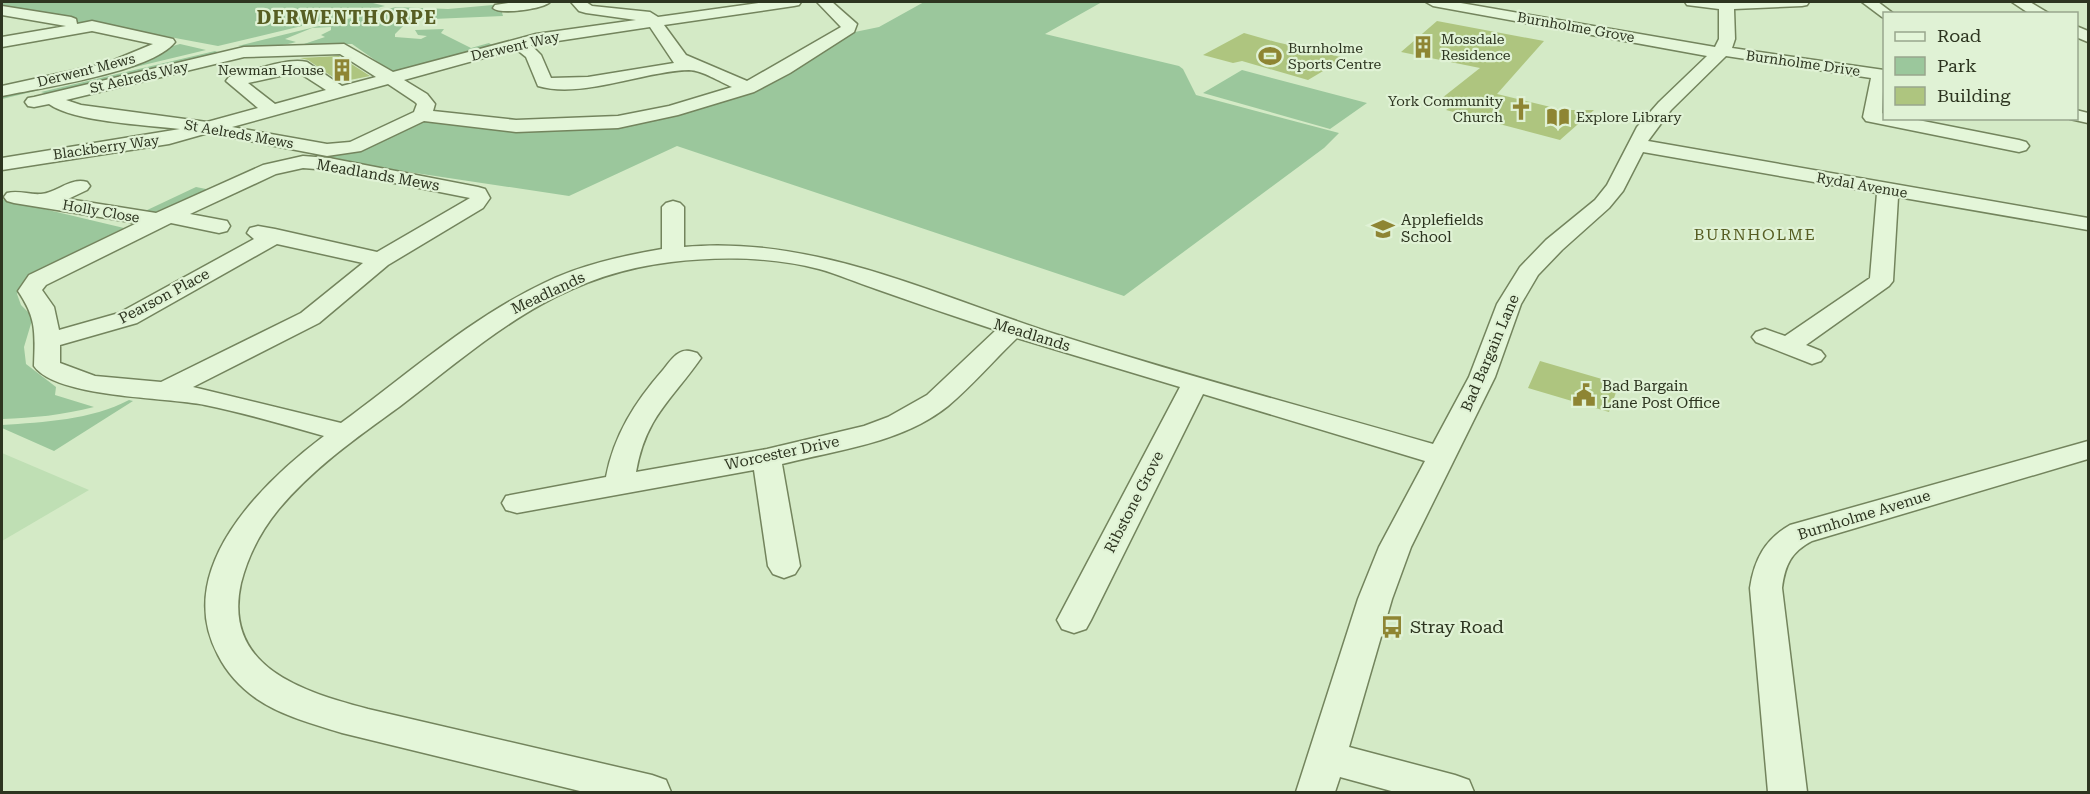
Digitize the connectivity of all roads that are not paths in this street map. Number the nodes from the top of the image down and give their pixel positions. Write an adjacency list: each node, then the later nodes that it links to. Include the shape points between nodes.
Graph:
1 (543, 2): 12 (street)
2 (578, 2): 16 (street, via 584,8)
3 (794, 2): 11 (street, Derwent Way)
4 (824, 2): 24 (street, via 849,24 848,29)
5 (1433, 2): 20 (street, Burnholme Grove)
6 (1692, 2): 10 (street)
7 (1802, 2): 10 (street)
8 (1869, 2): 14 (street)
9 (2019, 2): 15 (street)
10 (1726, 3): 20 (street, via 1727,32)
11 (754, 4): 16 (street, Derwent Way)
12 (500, 8)
13 (2, 11): 17 (street, via 71,22)
14 (1884, 12)
15 (2039, 12)
16 (655, 22): 19 (street, Derwent Way); 21 (street, via 673,52)
17 (73, 30): 18 (street); 25 (street, Derwent Mews, via 92,26 168,42 121,63)
18 (2, 42)
19 (518, 43): 21 (street, via 533,55 544,82 548,83 599,80); 23 (street, Derwent Way)
20 (1720, 52): 22 (street, Burnholme Drive); 33 (street, Bad Bargain Lane, via 1665,106)
21 (690, 65): 24 (street)
22 (1882, 75): 30 (street, via 1872,117)
23 (391, 78): 26 (street, Derwent Way); 27 (street, St Aelreds Way, via 344,49 244,52); 29 (street, via 421,98 426,104)
24 (748, 88): 29 (street, via 672,111 591,124 516,126)
25 (2, 91)
26 (340, 92): 28 (street, Derwent Way); 28 (street, via 301,66 235,81)
27 (43, 100): 32 (street, St Aelreds Mews, via 80,110)
28 (271, 110): 32 (street, Blackberry Way)
29 (422, 115): 32 (street, St Aelreds Mews, via 364,143 336,150)
30 (1883, 119)
31 (1887, 120): 34 (street)
32 (210, 128): 35 (street, Blackberry Way)
33 (1636, 145): 37 (street, Rydal Avenue); 54 (street, Bad Bargain Lane, via 1616,188 1528,272 1509,304 1482,377)
34 (2019, 146)
35 (2, 164)
36 (80, 186): 39 (street, Holly Close)
37 (1888, 190): 42 (street, Rydal Avenue); 48 (street, via 1881,281 1777,341)
38 (14, 197): 39 (street, Holly Close)
39 (44, 201): 41 (street, Holly Close)
40 (674, 207): 44 (street)
41 (161, 218): 43 (street); 45 (street, Meadlands Mews, via 253,175 303,162 478,193 476,204); 47 (street, Meadlands Mews, via 37,280 30,291 45,313)
42 (2088, 224)
43 (219, 226)
44 (674, 254): 46 (street, Meadlands, via 744,251 800,258); 52 (street, Meadlands, via 607,267 525,300)
45 (380, 260): 47 (street, Pearson Place, via 265,234 128,318); 51 (street, Meadlands Mews, via 309,318)
46 (1012, 329): 50 (street, Meadlands); 55 (street, Worcester Drive, via 937,401 919,412 872,433)
47 (47, 341): 51 (street, Meadlands Mews, via 47,366 60,375)
48 (1812, 356)
49 (688, 358): 56 (street, via 639,418 622,459)
50 (1195, 384): 54 (street, Meadlands); 59 (street, Ribstone Grove)
51 (166, 390): 52 (street, Meadlands Mews)
52 (347, 433): 61 (street, Meadlands, via 272,498 238,544 224,577 221,606 224,636 236,658 257,681 283,697 351,719)
53 (2088, 450): 63 (street, Burnholme Avenue, via 1801,532 1785,540 1768,570 1766,588)
54 (1441, 456): 60 (street, Bad Bargain Lane, via 1395,547 1375,599)
55 (767, 458): 56 (street, Worcester Drive); 58 (street)
56 (619, 485): 57 (street, Worcester Drive)
57 (517, 503)
58 (784, 566)
59 (1074, 620)
60 (1321, 775): 62 (street)
61 (652, 792)
62 (1455, 792)
63 (1787, 792)

